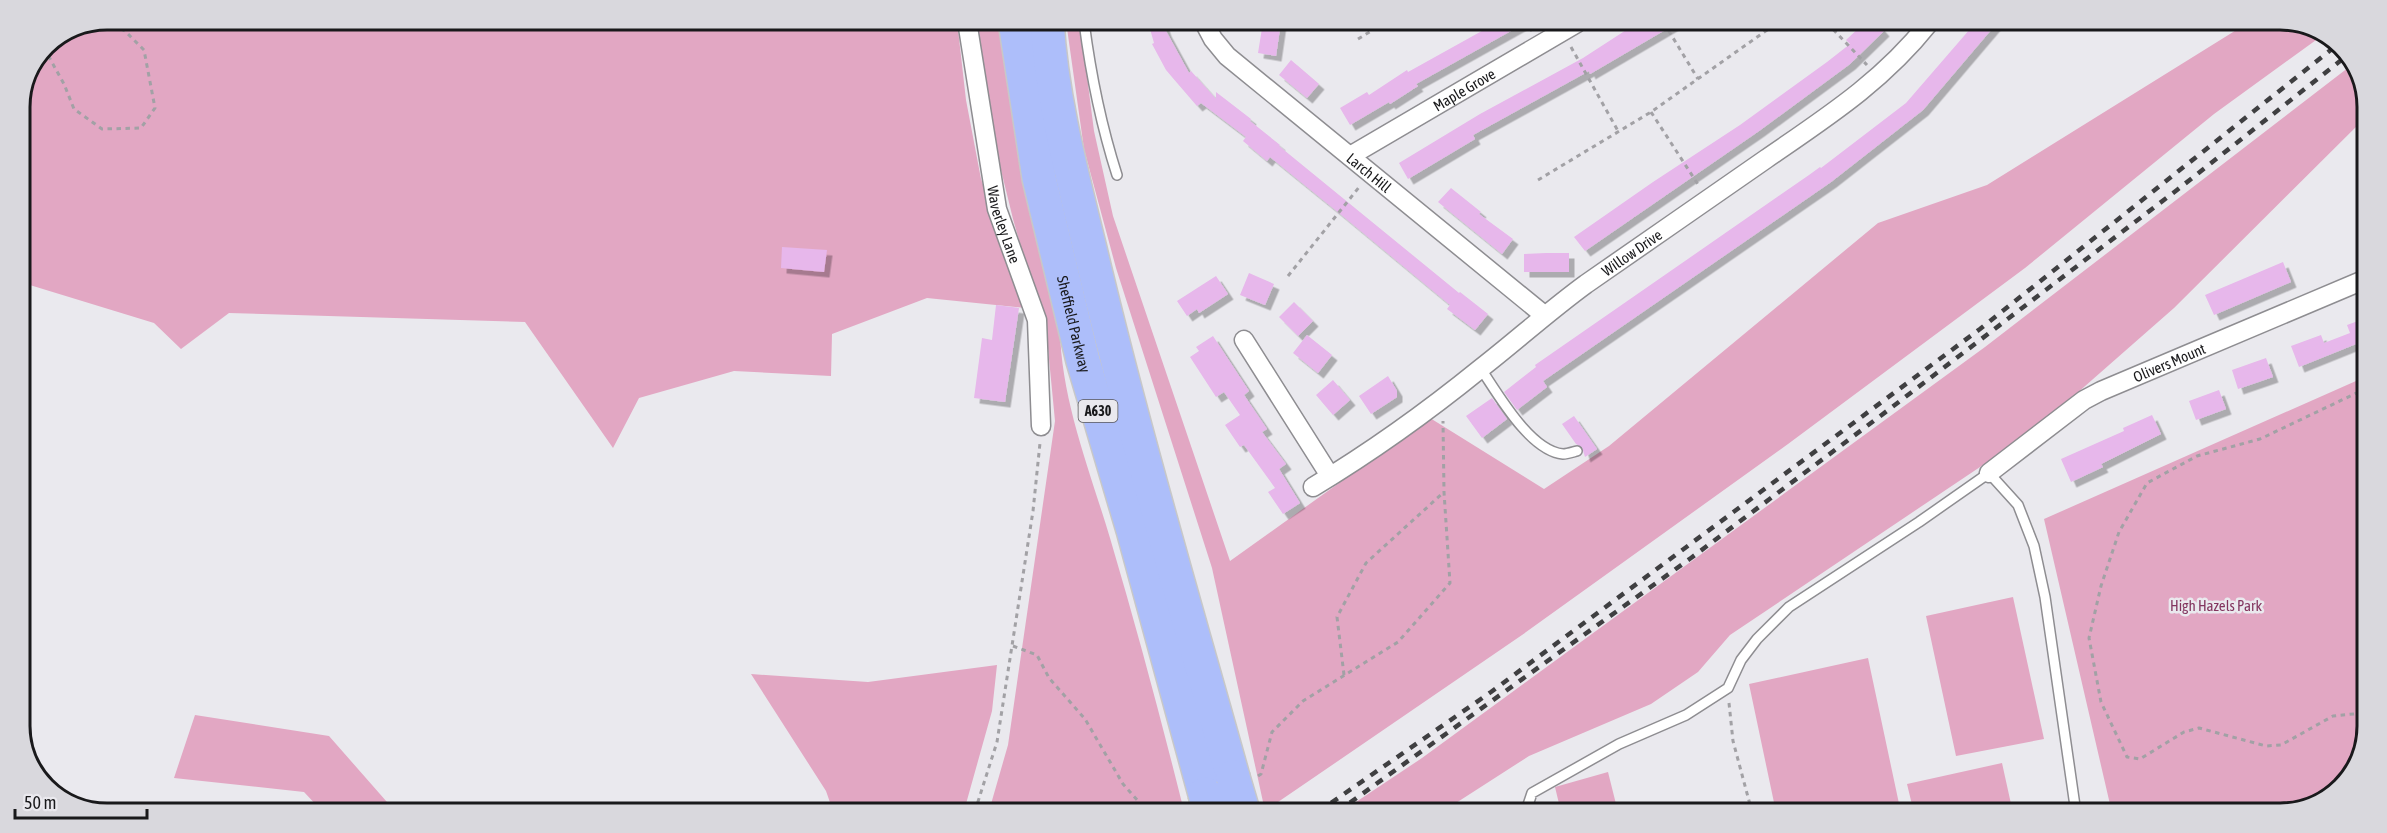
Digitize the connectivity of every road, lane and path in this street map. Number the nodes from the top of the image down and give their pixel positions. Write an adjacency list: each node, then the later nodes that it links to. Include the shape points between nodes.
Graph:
1 (123, 30): 15 (path, via 144,50 155,108 141,128 102,129 74,109)
2 (968, 30): 32 (street, Waverley Lane, via 997,209 1036,320)
3 (1016, 30): 45 (highway, Sheffield Parkway / A630, via 1039,178 1083,361)
4 (1048, 30): 42 (highway, A630, via 1059,111 1108,325)
5 (1085, 30): 22 (lane, via 1092,82)
6 (1208, 30): 20 (street, Larch Hill, via 1227,56)
7 (1374, 30): 14 (path)
8 (1564, 30): 20 (street, Maple Grove)
9 (1570, 30): 19 (path)
10 (1668, 30): 17 (path)
11 (1767, 30): 17 (path)
12 (1834, 30): 16 (path)
13 (1923, 30): 16 (street, Willow Drive)
14 (1358, 39)
15 (49, 57)
16 (1879, 78): 24 (street, Willow Drive)
17 (1698, 80): 18 (path)
18 (1651, 112): 19 (path); 24 (path)
19 (1618, 132): 23 (path)
20 (1350, 156): 21 (street, Larch Hill)
21 (1371, 173): 25 (path); 27 (street, Larch Hill)
22 (1117, 175)
23 (1538, 180)
24 (1707, 200): 27 (street, Willow Drive)
25 (1288, 276)
26 (2357, 283): 34 (street, Olivers Mount, via 2101,391)
27 (1544, 315): 29 (street, Willow Drive)
28 (1244, 340): 35 (street)
29 (1481, 369): 33 (lane, via 1537,442 1564,454); 35 (street, Willow Drive)
30 (2357, 393): 41 (path, via 2260,439 2197,456 2147,483 2119,532 2089,638 2101,702 2127,758 2140,759 2184,732 2199,728 2266,746 2281,745 2333,716)
31 (1443, 419): 37 (path)
32 (1041, 426): 38 (path)
33 (1577, 451)
34 (1989, 473): 40 (lane, via 1789,608 1757,639 1741,660); 49 (lane, via 2018,505 2034,546)
35 (1330, 476): 36 (street, Willow Drive)
36 (1312, 487)
37 (1444, 492): 39 (path, via 1366,563 1337,617); 39 (path, via 1450,583 1398,642)
38 (1013, 646): 43 (path, via 997,742); 44 (path, via 1037,655 1049,678 1085,719 1123,784)
39 (1344, 675): 42 (path, via 1303,701 1272,732 1261,774)
40 (1728, 688): 47 (lane, via 1686,715 1619,744 1532,793); 48 (path, via 1733,741)
41 (2357, 714)
42 (1242, 779): 46 (highway, A630, bridge)
43 (978, 803)
44 (1140, 803)
45 (1207, 803)
46 (1243, 803)
47 (1529, 803)
48 (1750, 803)
49 (2075, 803)

